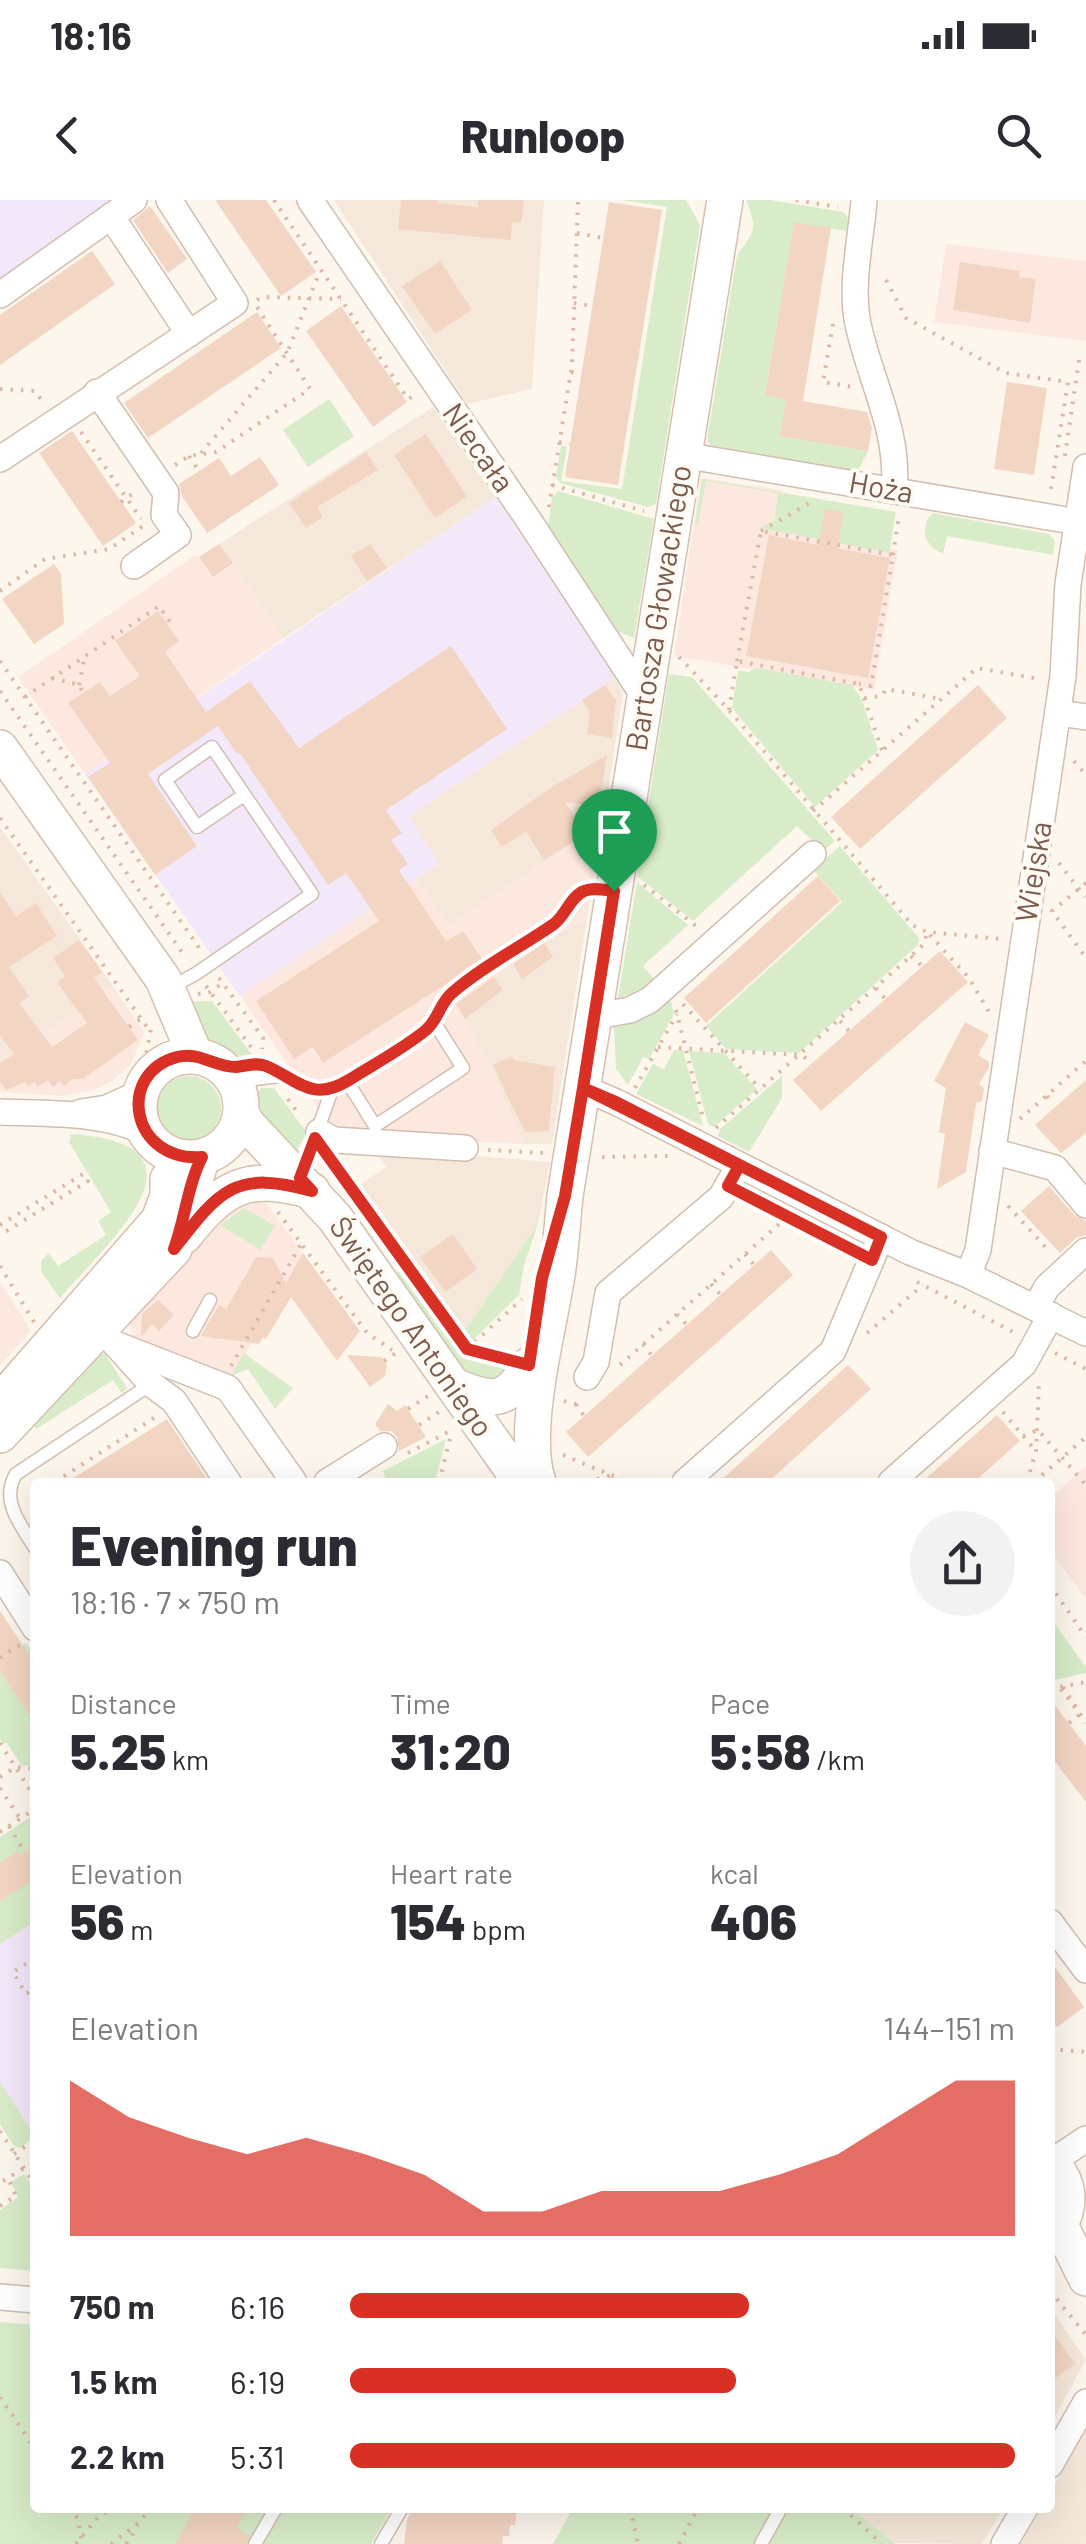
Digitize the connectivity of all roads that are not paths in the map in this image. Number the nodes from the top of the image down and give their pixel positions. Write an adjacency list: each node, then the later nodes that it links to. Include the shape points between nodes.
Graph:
1 (134, 200): 6 (street)
2 (168, 200): 8 (street, via 235,304)
3 (310, 200): 16 (street, Niecała)
4 (725, 200): 10 (street, Bartosza Głowackiego)
5 (859, 205): 13 (street, via 858,328 885,407)
6 (111, 216): 7 (street); 8 (street)
7 (0, 295)
8 (189, 334): 9 (street)
9 (98, 392): 11 (street); 15 (street, via 166,492 164,514 178,536)
10 (683, 455): 13 (street, Hoża); 16 (street, Bartosza Głowackiego)
11 (0, 459)
12 (1075, 466): 14 (street, Wiejska)
13 (894, 491): 14 (street, Hoża)
14 (1078, 522): 17 (street, Wiejska)
15 (134, 566)
16 (645, 698): 22 (street, Bartosza Głowackiego)
17 (1058, 714): 18 (street); 38 (street, Wiejska)
18 (1086, 717)
19 (0, 748): 23 (street)
20 (244, 795): 20 (lane, via 212,747 164,780 197,827); 23 (lane, via 312,894)
21 (812, 854): 24 (street, via 650,1000)
22 (624, 884): 24 (street, Bartosza Głowackiego); 25 (lane, via 580,893 558,920 452,993)
23 (168, 993): 26 (street); 27 (street, via 165,1052)
24 (596, 1016): 30 (street, Bartosza Głowackiego)
25 (434, 1022): 29 (lane); 29 (lane, via 463,1068 376,1126)
26 (206, 1060): 27 (street, via 180,1056); 28 (lane); 32 (street, via 229,1075)
27 (150, 1064): 34 (street, via 108,1108); 36 (street, via 140,1115)
28 (272, 1072): 31 (lane, via 303,1087); 32 (lane, via 254,1080)
29 (347, 1081): 31 (lane)
30 (583, 1088): 40 (street); 42 (street, Bartosza Głowackiego)
31 (332, 1090): 35 (lane)
32 (240, 1104): 39 (street, via 234,1134); 41 (street, Świętego Antoniego, via 247,1124)
33 (0, 1112): 34 (street)
34 (62, 1115): 36 (street, via 131,1125)
35 (317, 1135): 37 (street); 41 (lane)
36 (152, 1141): 39 (street, via 180,1157); 50 (street, via 169,1183 166,1205)
37 (464, 1148)
38 (992, 1151): 43 (street, via 1055,1168); 47 (street, Wiejska, via 978,1250)
39 (210, 1154): 41 (street, Świętego Antoniego, via 255,1152); 45 (street, via 192,1184)
40 (739, 1166): 44 (street); 54 (street, via 721,1197 608,1292)
41 (302, 1181): 45 (street, via 230,1189); 56 (street, Świętego Antoniego, via 335,1218)
42 (565, 1196): 53 (street, Bartosza Głowackiego, via 542,1278); 58 (street, Bartosza Głowackiego)
43 (1086, 1204)
44 (881, 1237): 47 (street); 67 (street, via 832,1352)
45 (174, 1249): 50 (street)
46 (1086, 1251): 49 (street, via 1047,1286)
47 (968, 1275): 49 (street)
48 (210, 1300): 51 (lane)
49 (1043, 1311): 52 (street); 68 (street, via 1037,1344 1024,1364)
50 (81, 1331): 55 (street); 57 (street); 59 (street); 63 (street, via 228,1388)
51 (193, 1331)
52 (1086, 1333)
53 (529, 1365): 56 (street, via 506,1394); 60 (street, Bartosza Głowackiego, via 520,1402)
54 (594, 1382)
55 (151, 1384): 62 (street, via 174,1401); 69 (lane, via 7,1485 10,1508)
56 (440, 1398): 60 (street, Świętego Antoniego)
57 (0, 1402)
58 (542, 1407): 60 (street, via 517,1438); 66 (street, Bartosza Głowackiego)
59 (0, 1435)
60 (492, 1441): 65 (street, Świętego Antoniego)
61 (384, 1446): 64 (street)
62 (225, 1478)
63 (291, 1478)
64 (333, 1478)
65 (518, 1478)
66 (537, 1478)
67 (690, 1478)
68 (896, 1478)
69 (30, 1540)
70 (0, 1573): 71 (street)
71 (30, 1630)
72 (1055, 1929): 73 (street)
73 (1086, 1970)
74 (1086, 2138): 75 (street)
75 (1068, 2173): 76 (street, via 1066,2208)
76 (1055, 2231): 78 (street)
77 (1055, 2269): 81 (street)
78 (1086, 2278)
79 (0, 2297): 80 (street)
80 (30, 2300)
81 (1086, 2304)
82 (1086, 2402): 83 (street)
83 (1055, 2456)
84 (273, 2513): 88 (lane)
85 (399, 2513): 89 (lane)
86 (778, 2513): 90 (lane)
87 (1023, 2513): 91 (street)
88 (254, 2544)
89 (381, 2544)
90 (761, 2544)
91 (1004, 2544)

